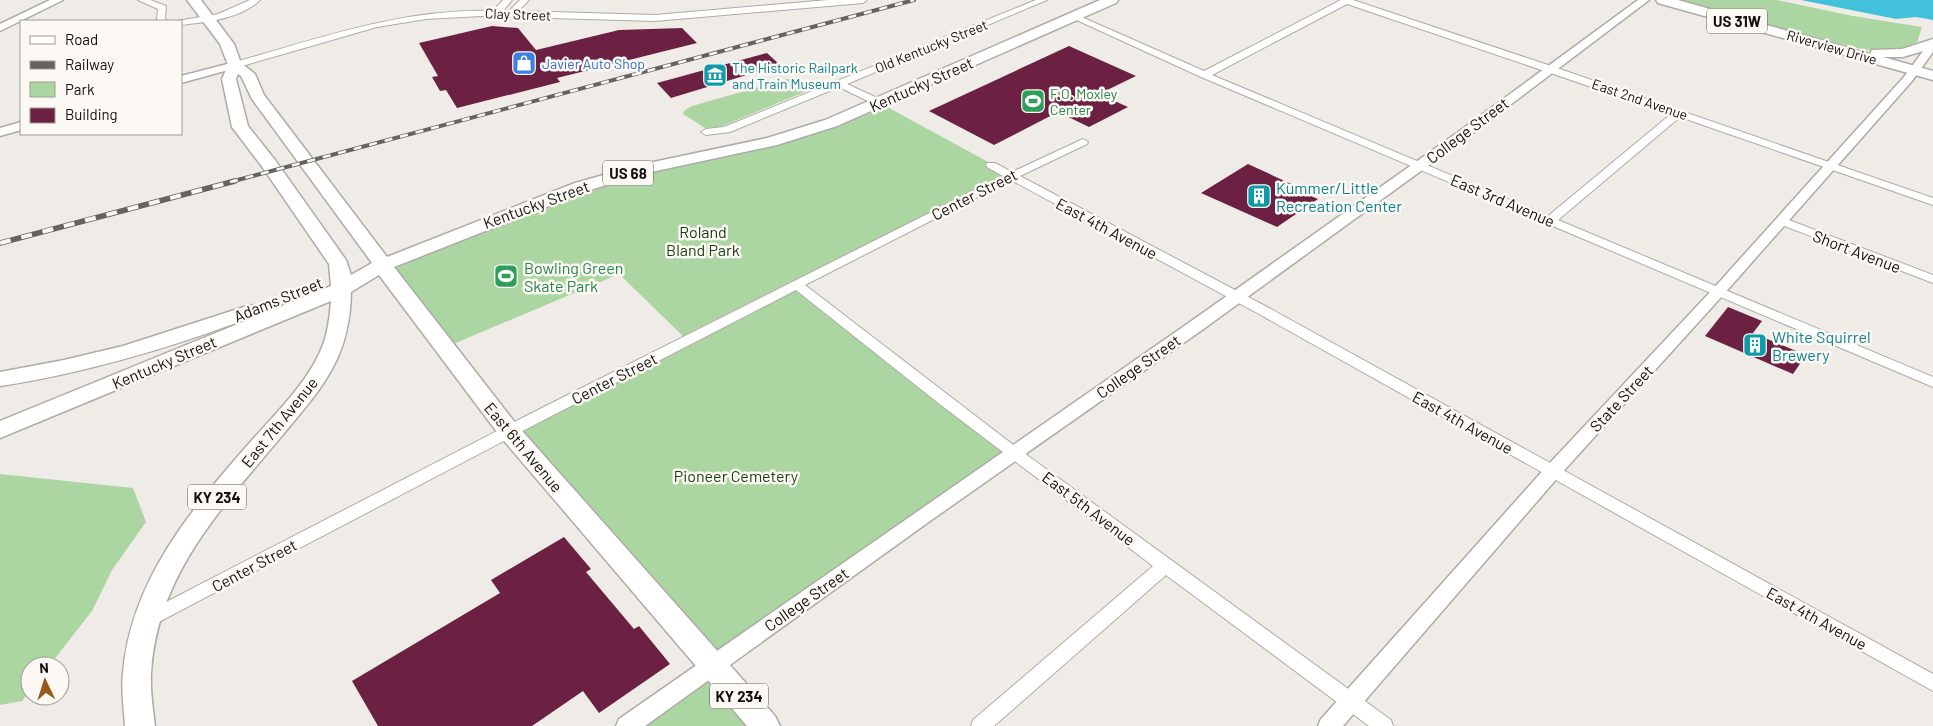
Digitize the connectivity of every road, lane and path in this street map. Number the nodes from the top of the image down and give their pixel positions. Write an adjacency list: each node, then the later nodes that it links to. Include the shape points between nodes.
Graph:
1 (58, 0): 19 (street)
2 (142, 0): 16 (street, via 163,8)
3 (194, 0): 17 (main road)
4 (256, 0): 17 (street)
5 (508, 0): 13 (street)
6 (525, 0): 14 (street)
7 (863, 0): 14 (street, Clay Street, via 655,18)
8 (1043, 0): 28 (street, Old Kentucky Street)
9 (1111, 0): 15 (main road, Kentucky Street / US 68)
10 (1346, 0): 23 (street, East 2nd Avenue); 25 (street)
11 (1644, 0): 23 (street, College Street)
12 (1663, 0): 20 (main road, Riverview Drive / US 31W)
13 (495, 14): 14 (street, Clay Street); 22 (street, Clay Street, via 448,14 397,20)
14 (511, 14)
15 (1074, 16): 25 (street, East 3rd Avenue); 29 (main road, Kentucky Street / US 68)
16 (162, 20)
17 (210, 20): 18 (street); 22 (main road, via 227,44)
18 (182, 22)
19 (0, 28)
20 (1811, 41): 21 (main road, via 1889,54); 24 (main road, Riverview Drive / US 31W)
21 (1933, 44): 24 (street, State Street)
22 (235, 65): 27 (street, Clay Street); 42 (main road, East 6th Avenue, via 248,74 257,96); 44 (main road, via 229,79 240,127 339,264)
23 (1551, 69): 30 (street, East 2nd Avenue); 36 (street, College Street)
24 (1914, 70): 26 (main road, US 31W); 37 (street, State Street)
25 (1204, 75): 36 (street, East 3rd Avenue)
26 (1933, 76)
27 (182, 80)
28 (840, 84): 29 (street); 33 (street, Old Kentucky Street, via 726,130)
29 (880, 102): 42 (main road, Kentucky Street / US 68, via 782,140 639,170 589,184)
30 (1679, 113): 37 (street, East 2nd Avenue); 40 (street)
31 (20, 126): 32 (street)
32 (0, 132)
33 (706, 132)
34 (1083, 142): 38 (street, Center Street)
35 (991, 165): 38 (street, East 4th Avenue)
36 (1420, 166): 40 (street, East 3rd Avenue); 47 (street, College Street)
37 (1830, 166): 39 (street, East 2nd Avenue); 41 (street, State Street)
38 (1012, 175): 45 (street, Center Street); 47 (street, East 4th Avenue)
39 (1933, 202)
40 (1550, 220): 46 (street, East 3rd Avenue)
41 (1781, 221): 43 (street, Short Avenue); 46 (street, State Street)
42 (382, 265): 44 (main road, Kentucky Street / US 68); 53 (main road, East 6th Avenue / KY 234)
43 (1933, 279)
44 (342, 281): 48 (main road, Adams Street, via 194,332 100,360); 52 (main road, Kentucky Street); 57 (main road, East 7th Avenue / KY 234, via 339,323 322,367 183,542 158,588)
45 (797, 285): 53 (street, Center Street); 54 (street, East 5th Avenue)
46 (1718, 292): 50 (street, East 3rd Avenue); 55 (street, State Street)
47 (1236, 296): 54 (street, College Street); 55 (street, East 4th Avenue)
48 (57, 369): 49 (main road, Adams Street); 51 (main road)
49 (0, 379)
50 (1933, 382)
51 (0, 391)
52 (0, 430)
53 (509, 432): 57 (street, Center Street); 58 (main road, East 6th Avenue / KY 234)
54 (1015, 453): 56 (street, East 5th Avenue); 58 (street, College Street)
55 (1553, 471): 59 (street, East 4th Avenue); 60 (street, State Street)
56 (1165, 566): 60 (street, East 5th Avenue); 64 (street)
57 (147, 620): 61 (main road, East 7th Avenue / KY 234, via 137,671)
58 (712, 666): 62 (street, College Street); 63 (main road, East 6th Avenue / KY 234)
59 (1933, 683)
60 (1351, 702): 65 (street, State Street); 66 (street, East 5th Avenue)
61 (140, 726)
62 (627, 726)
63 (765, 726)
64 (980, 726)
65 (1329, 726)
66 (1384, 726)

